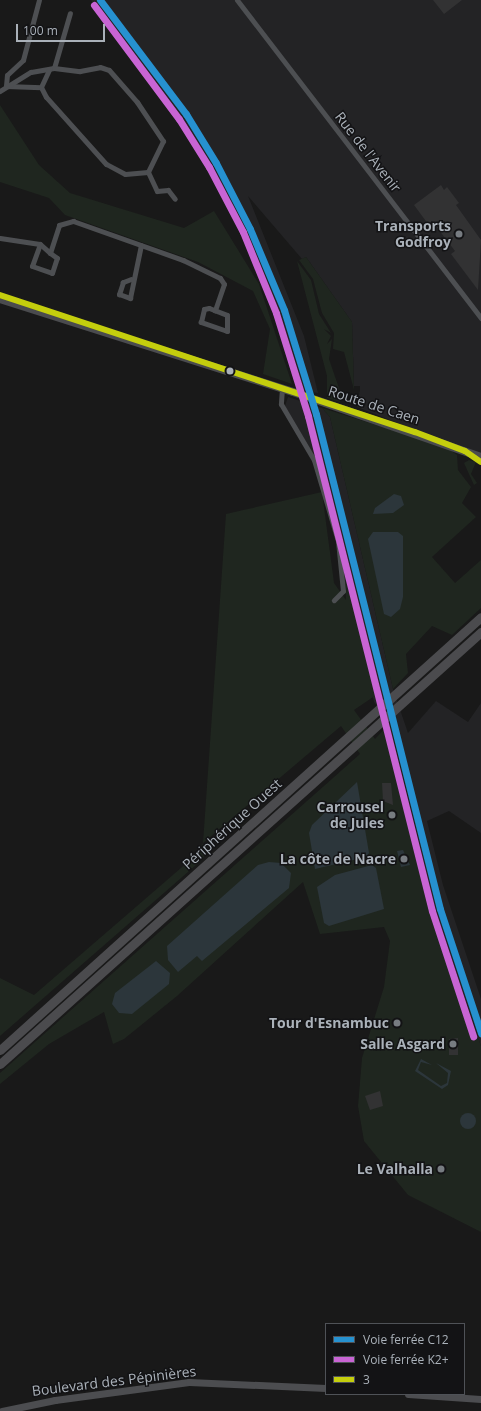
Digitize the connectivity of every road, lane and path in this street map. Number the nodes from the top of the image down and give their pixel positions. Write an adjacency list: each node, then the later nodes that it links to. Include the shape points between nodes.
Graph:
1 (39, 0): 5 (street, via 23,60 7,75)
2 (237, 0): 19 (street, Rue de l'Avenir)
3 (70, 13): 4 (street)
4 (52, 69): 5 (street, via 31,72); 6 (street); 8 (street, via 80,71 104,67 122,84 163,140)
5 (6, 86): 6 (street); 7 (street)
6 (41, 87): 8 (street, via 46,97 106,164 125,174)
7 (0, 91)
8 (148, 172): 9 (street, via 158,192 168,190)
9 (175, 200)
10 (0, 238): 11 (street)
11 (40, 244): 13 (street); 13 (street, via 32,266 52,273 57,258)
12 (141, 245): 13 (street, via 66,221 59,225); 14 (street, via 139,265); 18 (street, via 220,278 224,284)
13 (50, 252)
14 (131, 279)
15 (0, 295): 17 (main road)
16 (0, 299): 17 (main road)
17 (16, 302): 20 (main road, Route de Caen)
18 (215, 310): 18 (street, via 227,314 227,331 201,322 204,309)
19 (481, 318)
20 (282, 388): 21 (main road, Route de Caen); 24 (street, via 281,404 314,460 338,541 343,591)
21 (465, 452): 22 (main road, Route de Caen); 23 (main road, Route de Caen)
22 (481, 457)
23 (481, 462)
24 (334, 600)
25 (481, 617): 27 (highway, Périphérique Ouest)
26 (481, 632): 27 (highway, Périphérique Ouest)
27 (400, 699): 28 (highway, Périphérique Ouest, via 375,714); 31 (highway, Périphérique Ouest, via 365,737)
28 (63, 995): 29 (highway); 30 (highway, Périphérique Ouest)
29 (0, 1042)
30 (0, 1050)
31 (0, 1064)
32 (325, 1388): 35 (main road, Boulevard des Pépinières, via 189,1382 63,1398)
33 (423, 1395): 34 (main road)
34 (481, 1399)
35 (2, 1411)

